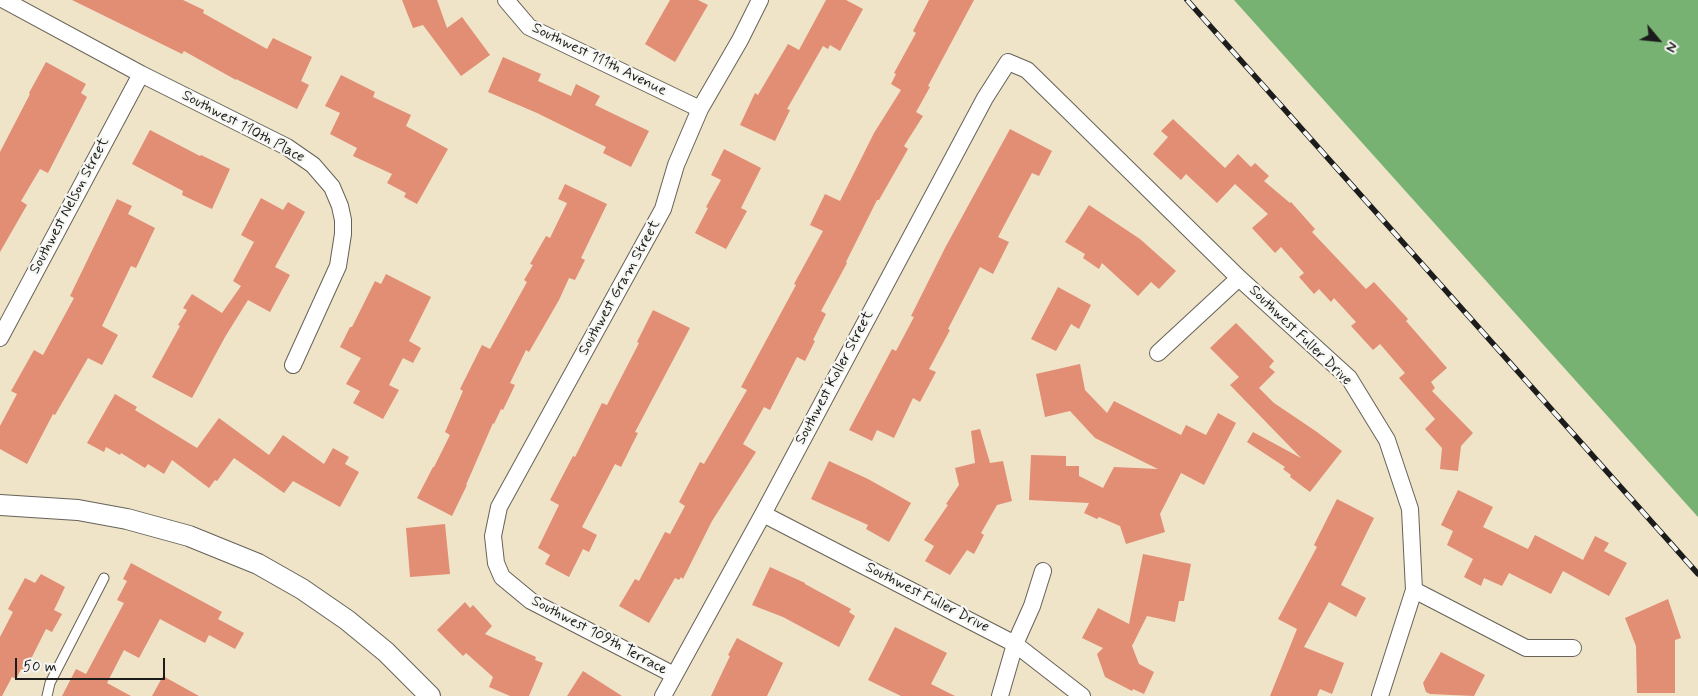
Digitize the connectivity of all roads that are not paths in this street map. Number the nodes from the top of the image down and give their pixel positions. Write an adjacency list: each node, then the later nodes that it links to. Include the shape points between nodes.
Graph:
1 (4, 0): 5 (street, Southwest 110th Place)
2 (506, 0): 6 (street, Southwest 111th Avenue, via 529,26)
3 (760, 0): 6 (street, Southwest Gram Street)
4 (1008, 62): 7 (street, Southwest Fuller Drive, via 1027,70); 12 (street, Southwest Koller Street, via 985,98)
5 (141, 74): 8 (street, Southwest Nelson Street); 10 (street, Southwest 110th Place, via 287,147 313,165 332,187 343,220 344,234 338,266)
6 (700, 109): 14 (street, Southwest Gram Street, via 676,165 663,209 499,507 493,536 496,563)
7 (1239, 278): 9 (street); 16 (street, Southwest Fuller Drive, via 1349,378 1386,440 1410,508)
8 (0, 338)
9 (1158, 353)
10 (293, 365)
11 (0, 505): 21 (street, via 78,510 128,519 190,536 258,564 347,620 386,652)
12 (763, 514): 17 (street, Southwest Fuller Drive); 19 (street, Southwest Koller Street)
13 (1043, 571): 17 (street, via 1032,606)
14 (502, 577): 19 (street, Southwest 109th Terrace, via 531,601)
15 (104, 578): 20 (lane, via 50,683)
16 (1414, 590): 18 (street, via 1526,648); 25 (street, Southwest Fuller Drive)
17 (1014, 644): 23 (street); 24 (street, Southwest Fuller Drive)
18 (1573, 648)
19 (674, 675): 22 (street, Southwest Koller Street)
20 (47, 696)
21 (430, 696)
22 (663, 696)
23 (1000, 696)
24 (1082, 696)
25 (1380, 696)

